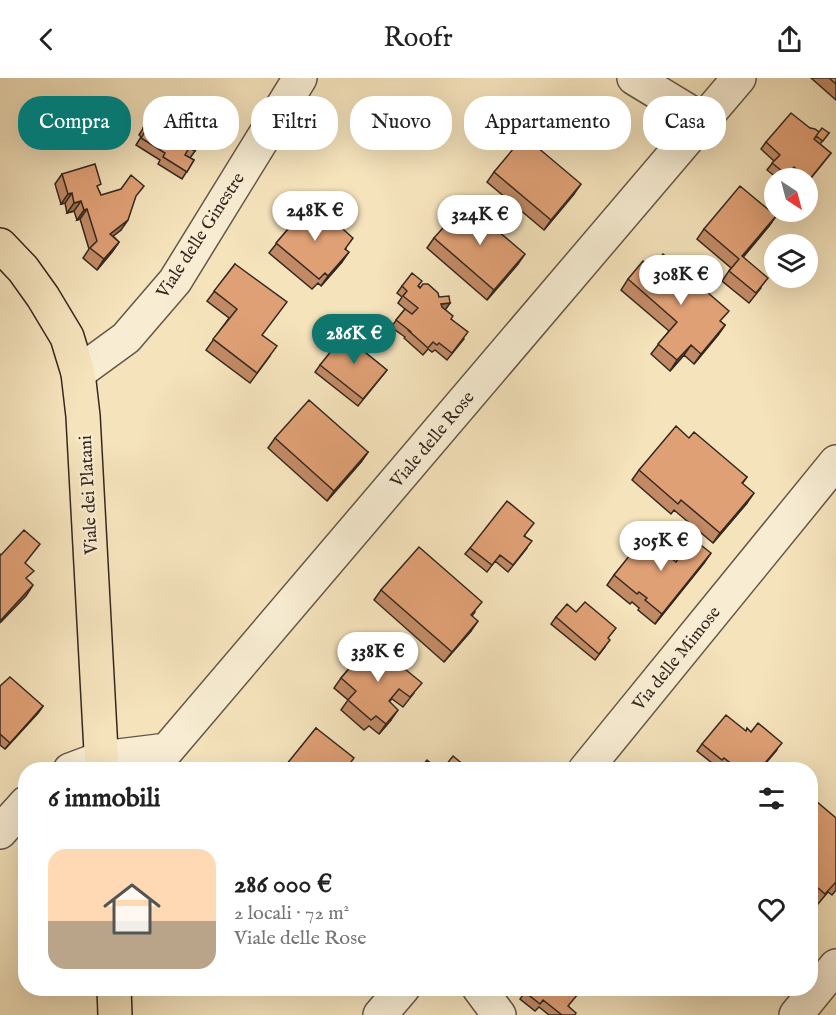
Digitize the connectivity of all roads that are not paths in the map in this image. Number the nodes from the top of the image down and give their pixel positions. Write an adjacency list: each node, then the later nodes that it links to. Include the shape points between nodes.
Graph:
1 (300, 78): 8 (street, Viale delle Ginestre, via 175,281 126,338)
2 (634, 78): 4 (street)
3 (739, 78): 5 (street, Viale delle Rose)
4 (664, 96)
5 (724, 96)
6 (677, 150): 11 (street, Viale delle Rose, via 167,750)
7 (0, 245): 8 (main road, Viale dei Platani, via 23,269 68,337)
8 (78, 373): 10 (main road, Viale dei Platani)
9 (836, 462): 12 (street, Via delle Mimose)
10 (102, 762)
11 (111, 762)
12 (592, 762)
13 (18, 812): 14 (street)
14 (0, 832)
15 (836, 966): 16 (street)
16 (818, 988)
17 (115, 996): 21 (main road)
18 (396, 996): 22 (street)
19 (485, 996): 23 (street)
20 (812, 996): 24 (street)
21 (116, 1015)
22 (380, 1015)
23 (499, 1015)
24 (796, 1015)

